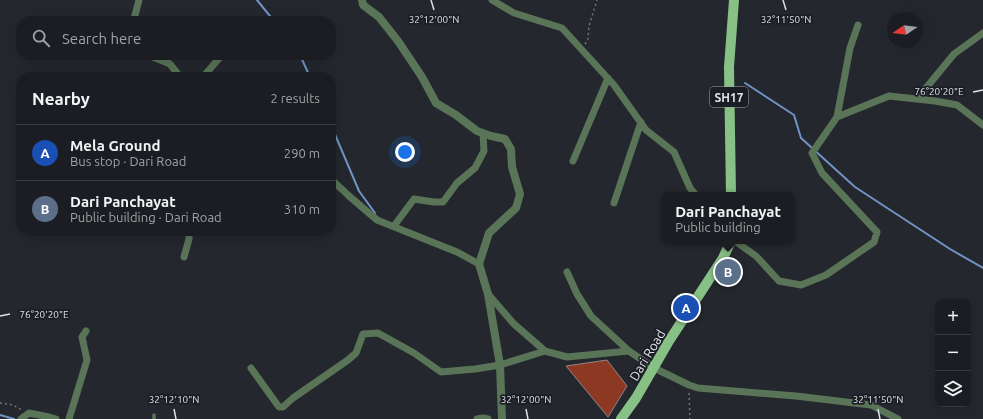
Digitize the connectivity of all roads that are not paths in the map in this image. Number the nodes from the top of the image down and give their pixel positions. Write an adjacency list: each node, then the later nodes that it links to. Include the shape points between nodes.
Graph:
1 (139, 0): 5 (street)
2 (362, 0): 17 (street, via 363,6 379,17 398,41 436,103)
3 (492, 0): 12 (street, via 514,13 562,28)
4 (734, 0): 21 (main road, SH17, via 729,67)
5 (135, 16)
6 (858, 25): 14 (street, via 850,48)
7 (983, 33): 13 (street, via 954,54)
8 (160, 60): 10 (street, via 170,64)
9 (218, 60): 11 (street)
10 (176, 72)
11 (207, 72)
12 (608, 78): 15 (street); 18 (street)
13 (917, 99): 14 (street, via 889,96); 16 (street, via 957,105)
14 (837, 117): 26 (street, via 812,153 822,173 877,232 874,242 826,275 801,284 779,281 756,256)
15 (641, 122): 20 (street, via 646,130 674,152); 22 (street)
16 (983, 125)
17 (483, 133): 23 (street, via 484,151 475,168 457,183 443,202 414,199); 28 (street, via 505,139 511,149 512,168 520,194 516,208 489,233)
18 (573, 161)
19 (336, 184): 23 (street, via 376,220)
20 (693, 192)
21 (731, 192)
22 (614, 203)
23 (394, 226): 28 (street)
24 (189, 236): 27 (street)
25 (730, 244): 36 (main road, Dari Road)
26 (739, 244)
27 (184, 257)
28 (480, 264): 30 (street)
29 (567, 272): 33 (street, via 591,316)
30 (488, 294): 32 (street, via 514,324); 34 (street)
31 (86, 331): 39 (street, via 82,337 87,360)
32 (545, 351): 33 (street, via 567,357); 34 (street)
33 (629, 351): 36 (street)
34 (500, 365): 35 (street, via 441,372 378,333 363,334 356,353 283,407 279,407); 42 (street)
35 (251, 368)
36 (654, 368): 43 (main road, Dari Road); 44 (street, via 698,388 871,405)
37 (21, 419): 38 (street, via 29,413)
38 (56, 419)
39 (69, 419)
40 (477, 419): 41 (street)
41 (488, 419)
42 (502, 419)
43 (620, 419)
44 (898, 419)

